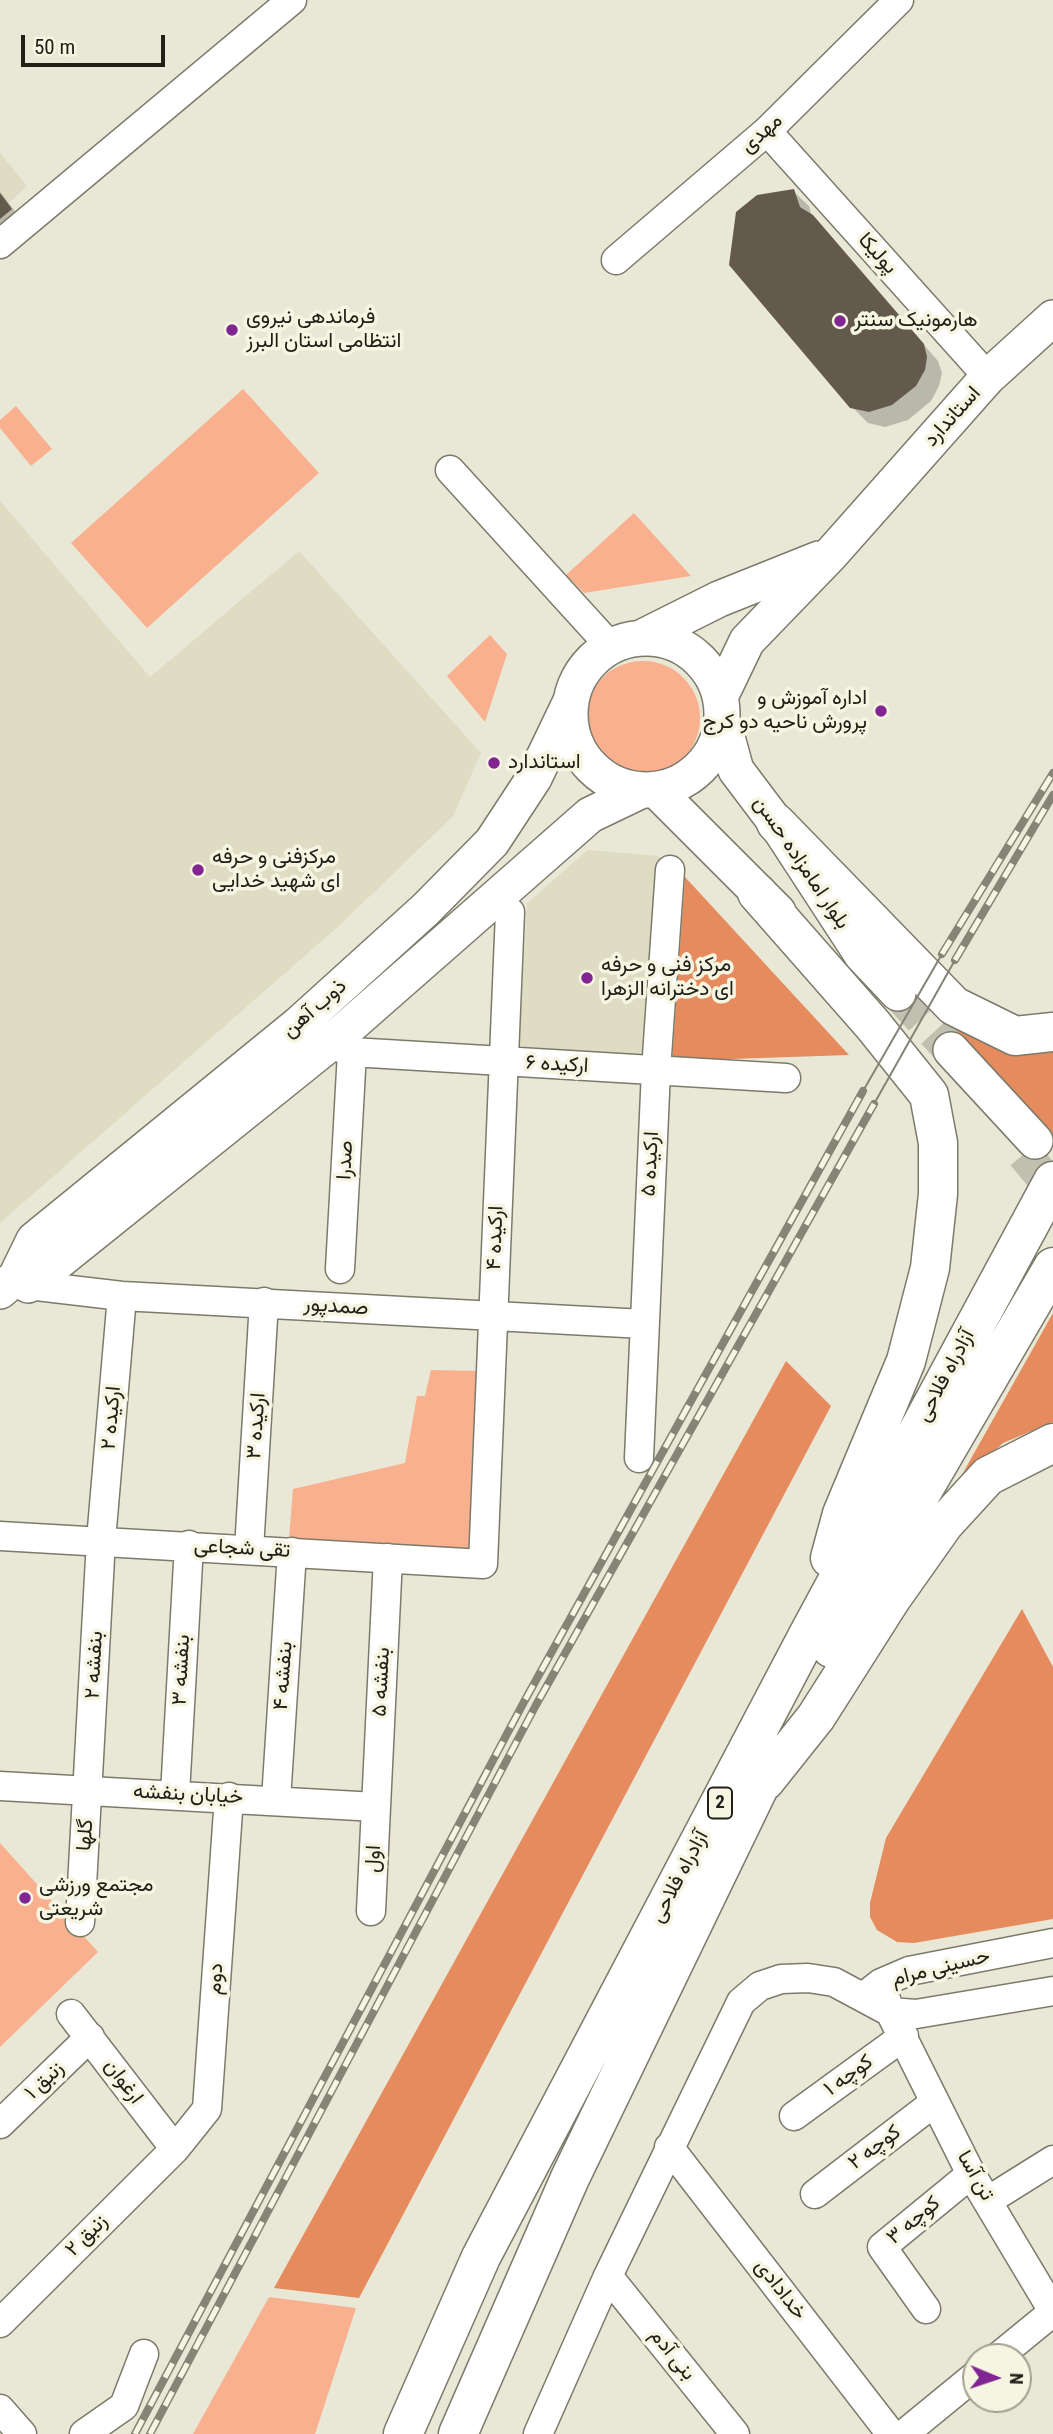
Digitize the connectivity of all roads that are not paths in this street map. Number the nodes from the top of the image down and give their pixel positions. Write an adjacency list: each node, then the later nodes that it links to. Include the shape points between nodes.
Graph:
1 (292, 0): 4 (street)
2 (900, 0): 3 (street, مهدی)
3 (767, 131): 5 (street, مهدی); 7 (street, پولیکا)
4 (0, 244)
5 (616, 260)
6 (1053, 318): 7 (main road, استاندارد)
7 (988, 377): 9 (main road, استاندارد)
8 (450, 470): 10 (street)
9 (832, 553): 10 (main road, استاندارد); 12 (main road, استاندارد, via 747,641)
10 (626, 643): 11 (main road, via 595,657 579,677); 12 (main road, via 668,640 691,652 710,671)
11 (571, 701): 13 (main road, via 571,727 579,751 594,771 616,785); 18 (main road, ذوب آهن, via 534,778 492,842)
12 (722, 709): 13 (main road, via 716,747 701,768 681,783); 14 (main road, بلوار امامزاده حسن, via 736,770)
13 (649, 791): 16 (main road, بلوار امامزاده حسن); 20 (main road, ذوب آهن, via 590,814)
14 (776, 823): 16 (main road, بلوار امامزاده حسن, via 891,1006); 19 (highway, via 954,1006 1015,1036)
15 (670, 870): 23 (street, ارکیده ۵)
16 (757, 893): 43 (highway, via 929,1096 938,1143 930,1268 906,1361 842,1514)
17 (510, 912): 22 (street, ارکیده ۴)
18 (299, 1024): 20 (main road); 29 (main road, ذوب آهن, via 34,1240)
19 (1053, 1032)
20 (341, 1048): 22 (street, ارکیده ۶); 28 (street, صدرا); 29 (main road, ذوب آهن)
21 (946, 1059): 25 (main road)
22 (503, 1062): 23 (street, ارکیده ۶); 32 (street, ارکیده ۴)
23 (656, 1070): 24 (street, ارکیده ۶); 33 (street, ارکیده ۵)
24 (786, 1078)
25 (1030, 1147)
26 (1053, 1181): 43 (highway, آزادراه فلاحی / 2)
27 (1053, 1267): 47 (highway, آزادراه فلاحی / 2, via 841,1627)
28 (340, 1269)
29 (15, 1284): 30 (street, صمدپور)
30 (122, 1296): 31 (street, صمدپور); 37 (street, ارکیده ۲)
31 (264, 1302): 32 (street, صمدپور); 39 (street, ارکیده ۳)
32 (493, 1317): 33 (street, صمدپور); 42 (street, ارکیده ۴)
33 (644, 1324): 35 (street, ارکیده ۵)
34 (1053, 1443): 47 (highway, via 988,1476 944,1524 817,1717)
35 (639, 1458)
36 (0, 1536): 37 (street, تقی شجاعی)
37 (102, 1541): 38 (street, تقی شجاعی); 45 (street, بنفشه ۲)
38 (189, 1545): 39 (street, تقی شجاعی); 46 (street, بنفشه ۳)
39 (249, 1549): 40 (street, تقی شجاعی)
40 (292, 1552): 41 (street, تقی شجاعی); 49 (street, بنفشه ۴)
41 (388, 1558): 42 (street, تقی شجاعی); 50 (street, بنفشه ۵)
42 (483, 1564)
43 (808, 1635): 79 (highway, آزادراه فلاحی / 2, via 481,2257)
44 (0, 1786): 45 (street, خیابان بنفشه)
45 (89, 1790): 46 (street, خیابان بنفشه); 52 (street, گلها)
46 (175, 1794): 48 (street, خیابان بنفشه)
47 (755, 1794): 80 (highway, آزادراه فلاحی / 2, via 570,2178)
48 (229, 1797): 49 (street, خیابان بنفشه); 64 (street, دوم, via 207,2109)
49 (276, 1800): 50 (street, خیابان بنفشه)
50 (376, 1807): 51 (street, اول)
51 (372, 1911)
52 (80, 1922)
53 (1053, 1943): 54 (street, حسینی مرام, via 909,1971)
54 (871, 1990): 56 (street, حسینی مرام); 63 (street, via 808,1978 760,1986 741,2002)
55 (1053, 1992): 56 (street, حسینی مرام, via 916,2014)
56 (890, 2012): 58 (street, تن آسا)
57 (71, 2014): 59 (street, ارغوان)
58 (904, 2036): 60 (street, تن آسا); 61 (street, کوچه ۱)
59 (90, 2037): 62 (street, زنبق ۱); 64 (street, ارغوان)
60 (935, 2102): 66 (street, تن آسا); 67 (street, کوچه ۲)
61 (794, 2116)
62 (0, 2124)
63 (669, 2147): 69 (street); 83 (street, خدادادی)
64 (175, 2149): 72 (street, زنبق ۲)
65 (1053, 2160): 68 (street)
66 (971, 2174): 68 (street, تن آسا); 71 (street, کوچه ۳, via 882,2246)
67 (815, 2194)
68 (989, 2200): 70 (street, تن آسا)
69 (608, 2276): 81 (street); 82 (street, بنی آدم)
70 (1050, 2299): 73 (street)
71 (926, 2309)
72 (0, 2323)
73 (1011, 2343)
74 (144, 2354): 78 (street, via 124,2406)
75 (962, 2386): 84 (street)
76 (0, 2409): 77 (street)
77 (22, 2434)
78 (84, 2434)
79 (403, 2434)
80 (458, 2434)
81 (538, 2434)
82 (735, 2434)
83 (891, 2434)
84 (904, 2434)

